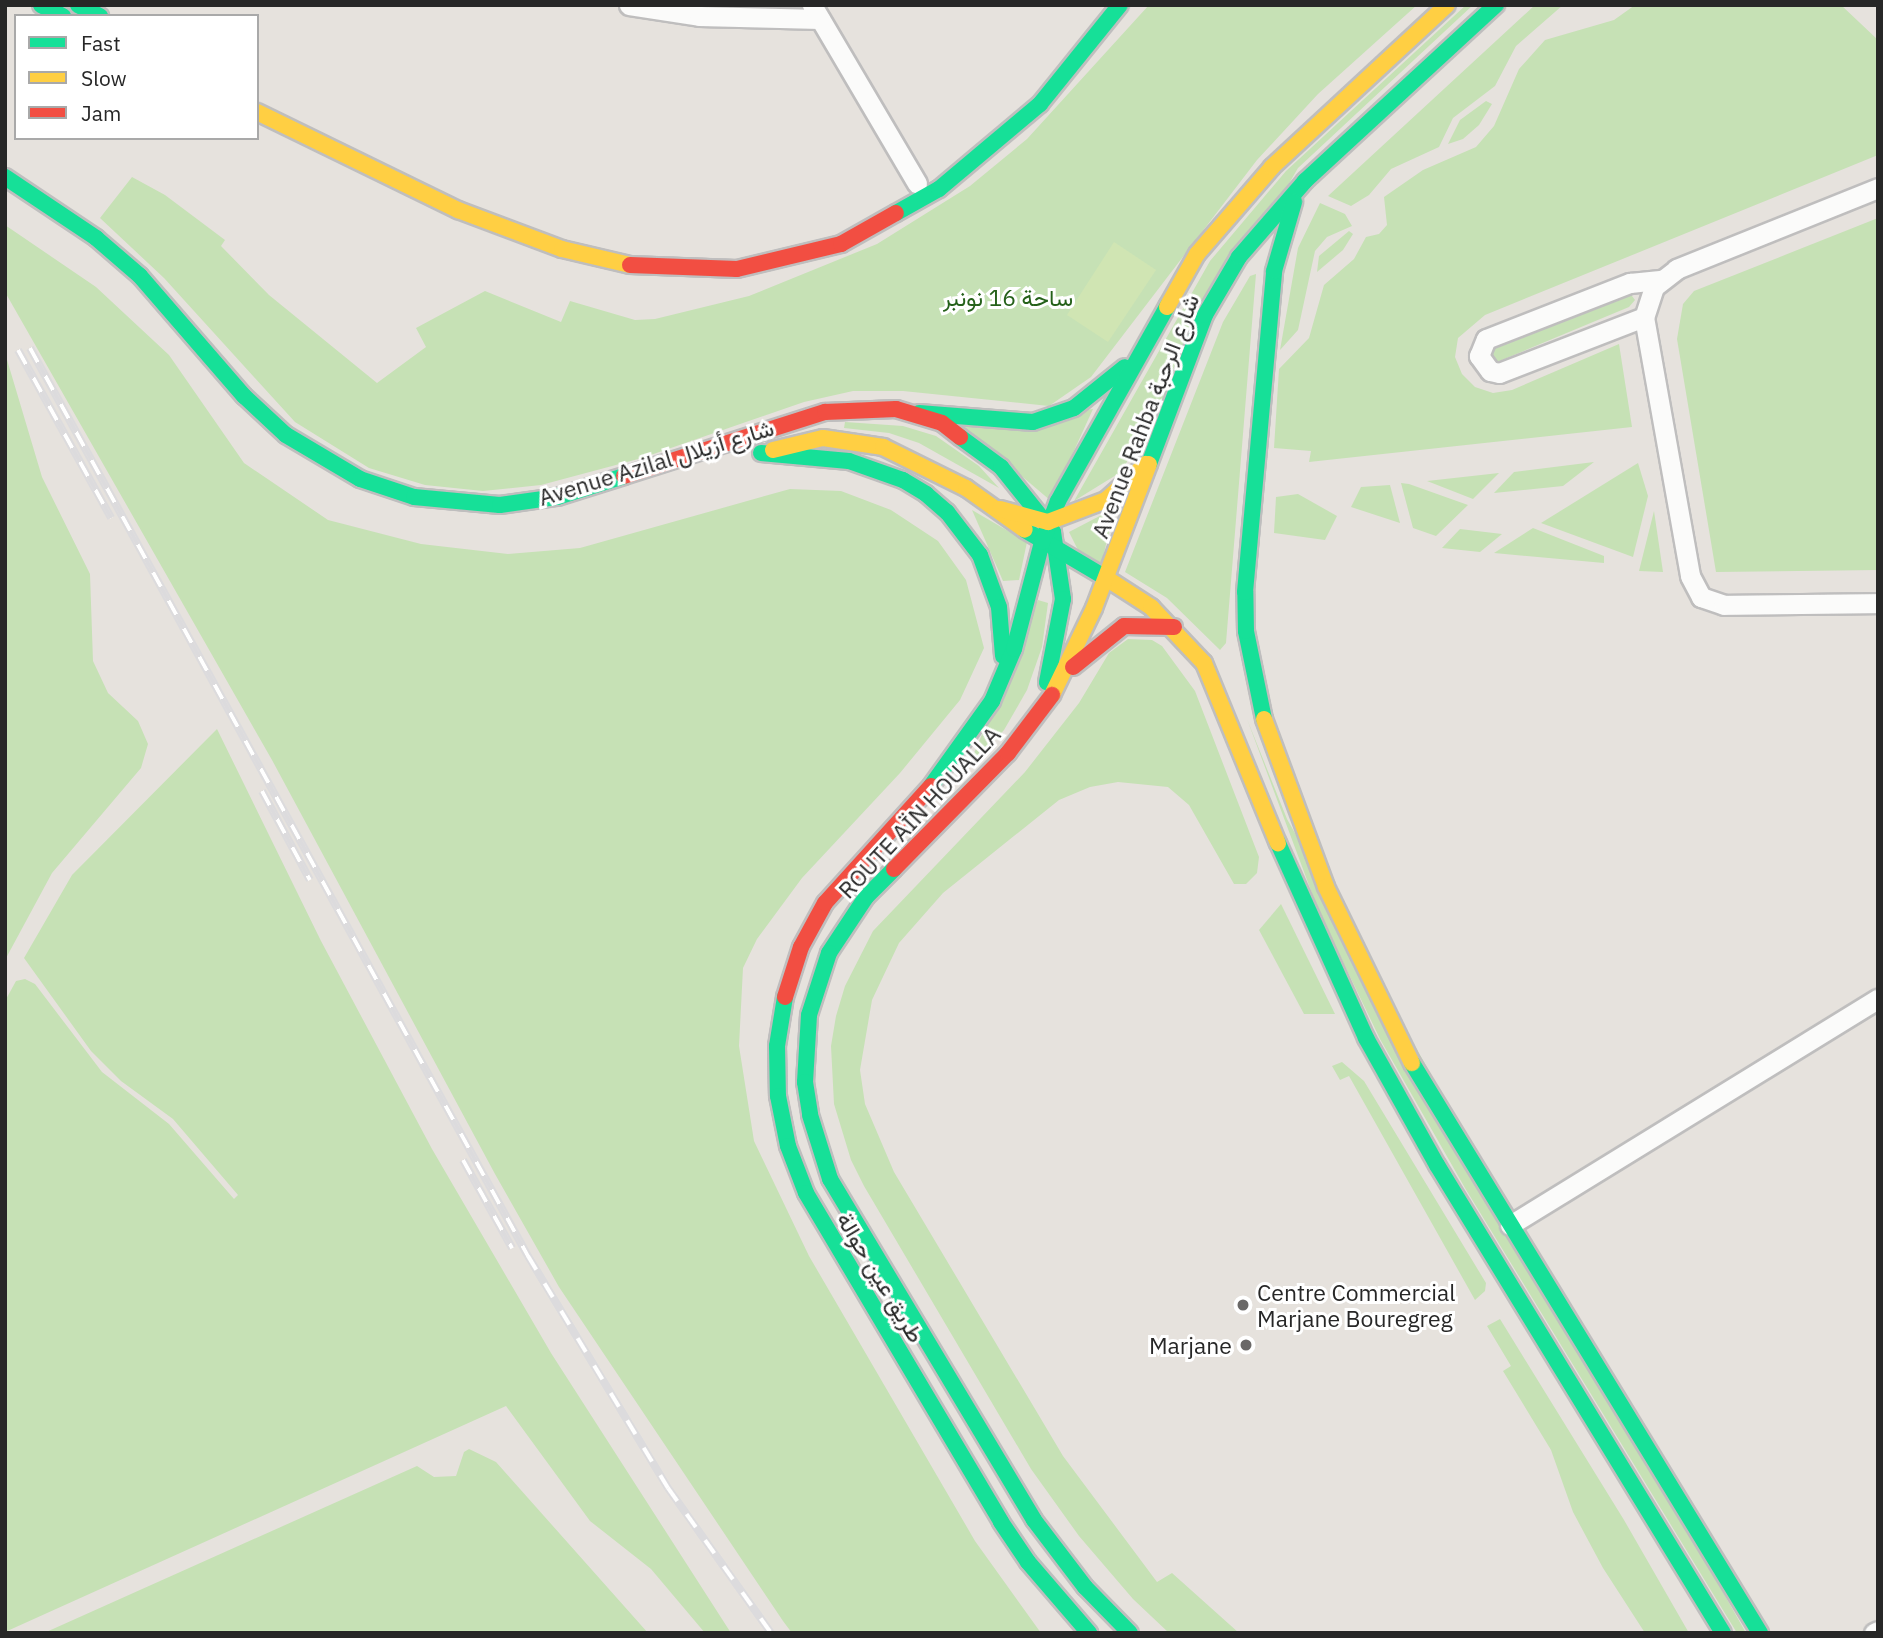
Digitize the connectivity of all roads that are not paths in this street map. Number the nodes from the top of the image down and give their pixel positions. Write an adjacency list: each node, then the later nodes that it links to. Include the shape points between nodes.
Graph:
1 (41, 5): 9 (main road)
2 (78, 5): 10 (main road)
3 (629, 5): 8 (street, via 699,16)
4 (1099, 5): 15 (main road, via 1030,92)
5 (1120, 5): 12 (main road, via 1032,111 939,189 841,244 737,269 636,266 562,249 458,210)
6 (1447, 5): 19 (main road, Avenue Rahba شارع الرحبة, via 1232,209 1181,278)
7 (1496, 5): 14 (main road, Avenue Rahba شارع الرحبة)
8 (816, 12): 15 (street)
9 (59, 14)
10 (96, 14)
11 (259, 95): 15 (main road, via 464,194 567,232 675,252 760,248 832,229)
12 (259, 113)
13 (5, 177): 22 (main road, Avenue Azilal شارع أزيلال, via 72,221 139,275 244,396 286,435 351,475 414,497 471,505 529,502 585,490 825,412 872,408)
14 (1306, 181): 25 (main road, Avenue Rahba شارع الرحبة, via 1259,230 1222,285 1180,376); 39 (main road, via 1278,247 1264,366 1245,592 1251,669 1290,798 1343,924 1409,1059)
15 (917, 183)
16 (1878, 188): 17 (street, via 1695,261)
17 (1660, 280): 18 (street, via 1648,295); 18 (street, via 1630,283 1486,339 1479,356 1490,371 1499,373)
18 (1644, 317): 31 (street, via 1690,576 1701,597 1724,605)
19 (1142, 353): 22 (main road, via 1091,397 1054,417 1012,424); 27 (main road, Avenue Rahba شارع الرحبة)
20 (204, 378): 21 (main road)
21 (231, 408)
22 (919, 413): 27 (main road, Avenue Azilal شارع أزيلال, via 983,450)
23 (761, 453): 24 (main road, Avenue Azilal شارع أزيلال); 26 (main road, Avenue Azilal شارع أزيلال, via 823,438 860,441 930,468); 34 (main road, via 820,456 878,469 903,480 947,512 980,555 992,581 999,607)
24 (741, 460)
25 (1149, 461): 27 (main road, via 1106,500); 30 (main road, Avenue Rahba شارع الرحبة)
26 (1000, 509): 27 (main road); 28 (main road, Avenue Azilal شارع أزيلال)
27 (1048, 522): 28 (main road, Avenue Rahba شارع الرحبة); 29 (main road)
28 (1042, 542): 29 (main road, Avenue Azilal شارع أزيلال); 34 (main road, ROUTE AÏN HOUALLA)
29 (1059, 554): 30 (main road, Avenue Azilal شارع أزيلال); 35 (main road, via 1063,599 1057,648 1042,696)
30 (1106, 578): 32 (main road, Avenue Azilal شارع أزيلال); 33 (main road, ROUTE AÏN HOUALLA)
31 (1878, 603)
32 (1174, 628): 33 (main road, via 1124,626); 42 (main road, Avenue Azilal شارع أزيلال, via 1217,687 1290,874 1399,1099)
33 (1066, 671): 35 (main road, ROUTE AÏN HOUALLA)
34 (1004, 676): 36 (main road, ROUTE AÏN HOUALLA, via 978,725 949,764)
35 (1019, 740): 38 (main road, ROUTE AÏN HOUALLA, via 866,897 829,953 817,983 806,1048 810,1115 826,1169)
36 (825, 903): 40 (main road, طريق عين حوالة, via 792,971 778,1033 778,1096 796,1170 818,1215 1001,1522 1028,1562)
37 (1878, 999): 39 (street)
38 (846, 1209): 41 (main road, طريق عين حوالة, via 1034,1520 1085,1587)
39 (1510, 1225): 43 (main road)
40 (1089, 1633)
41 (1130, 1633)
42 (1723, 1633)
43 (1760, 1633)

